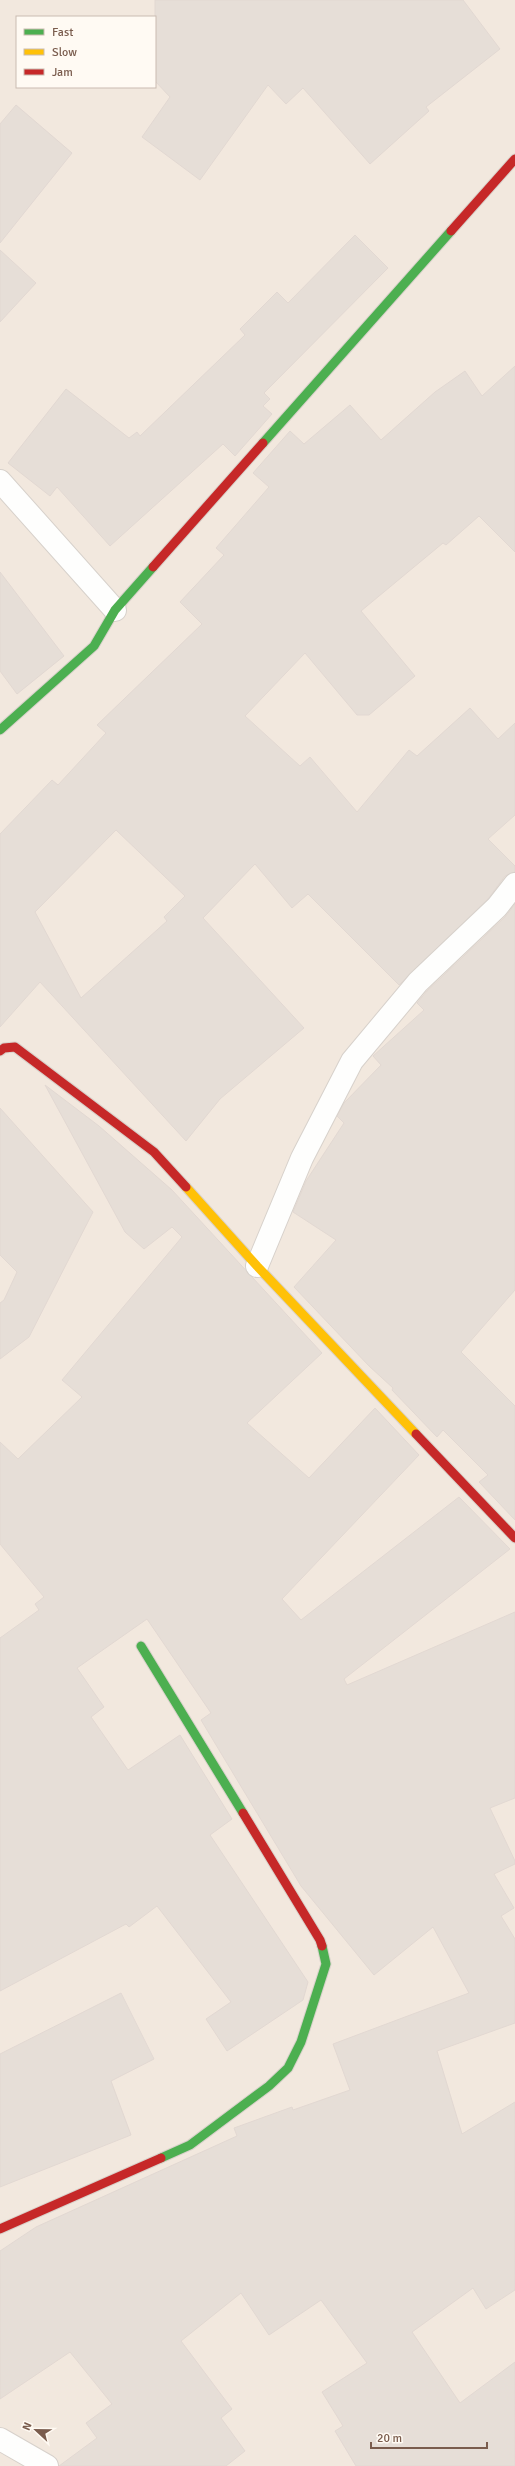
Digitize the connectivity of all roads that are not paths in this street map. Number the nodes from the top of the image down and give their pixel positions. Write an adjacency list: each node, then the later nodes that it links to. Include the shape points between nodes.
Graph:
1 (515, 159): 3 (street)
2 (0, 481): 3 (street)
3 (115, 610): 4 (street, via 94,646)
4 (0, 730)
5 (515, 884): 7 (street, via 497,907 418,982 352,1061 302,1158)
6 (0, 1051): 7 (street, via 4,1048 15,1048 154,1152)
7 (257, 1266): 8 (street)
8 (515, 1538)
9 (141, 1646): 10 (street, via 320,1940 326,1964 301,2042 288,2068 269,2086 190,2144)
10 (0, 2229)
11 (0, 2440): 12 (street)
12 (47, 2466)

